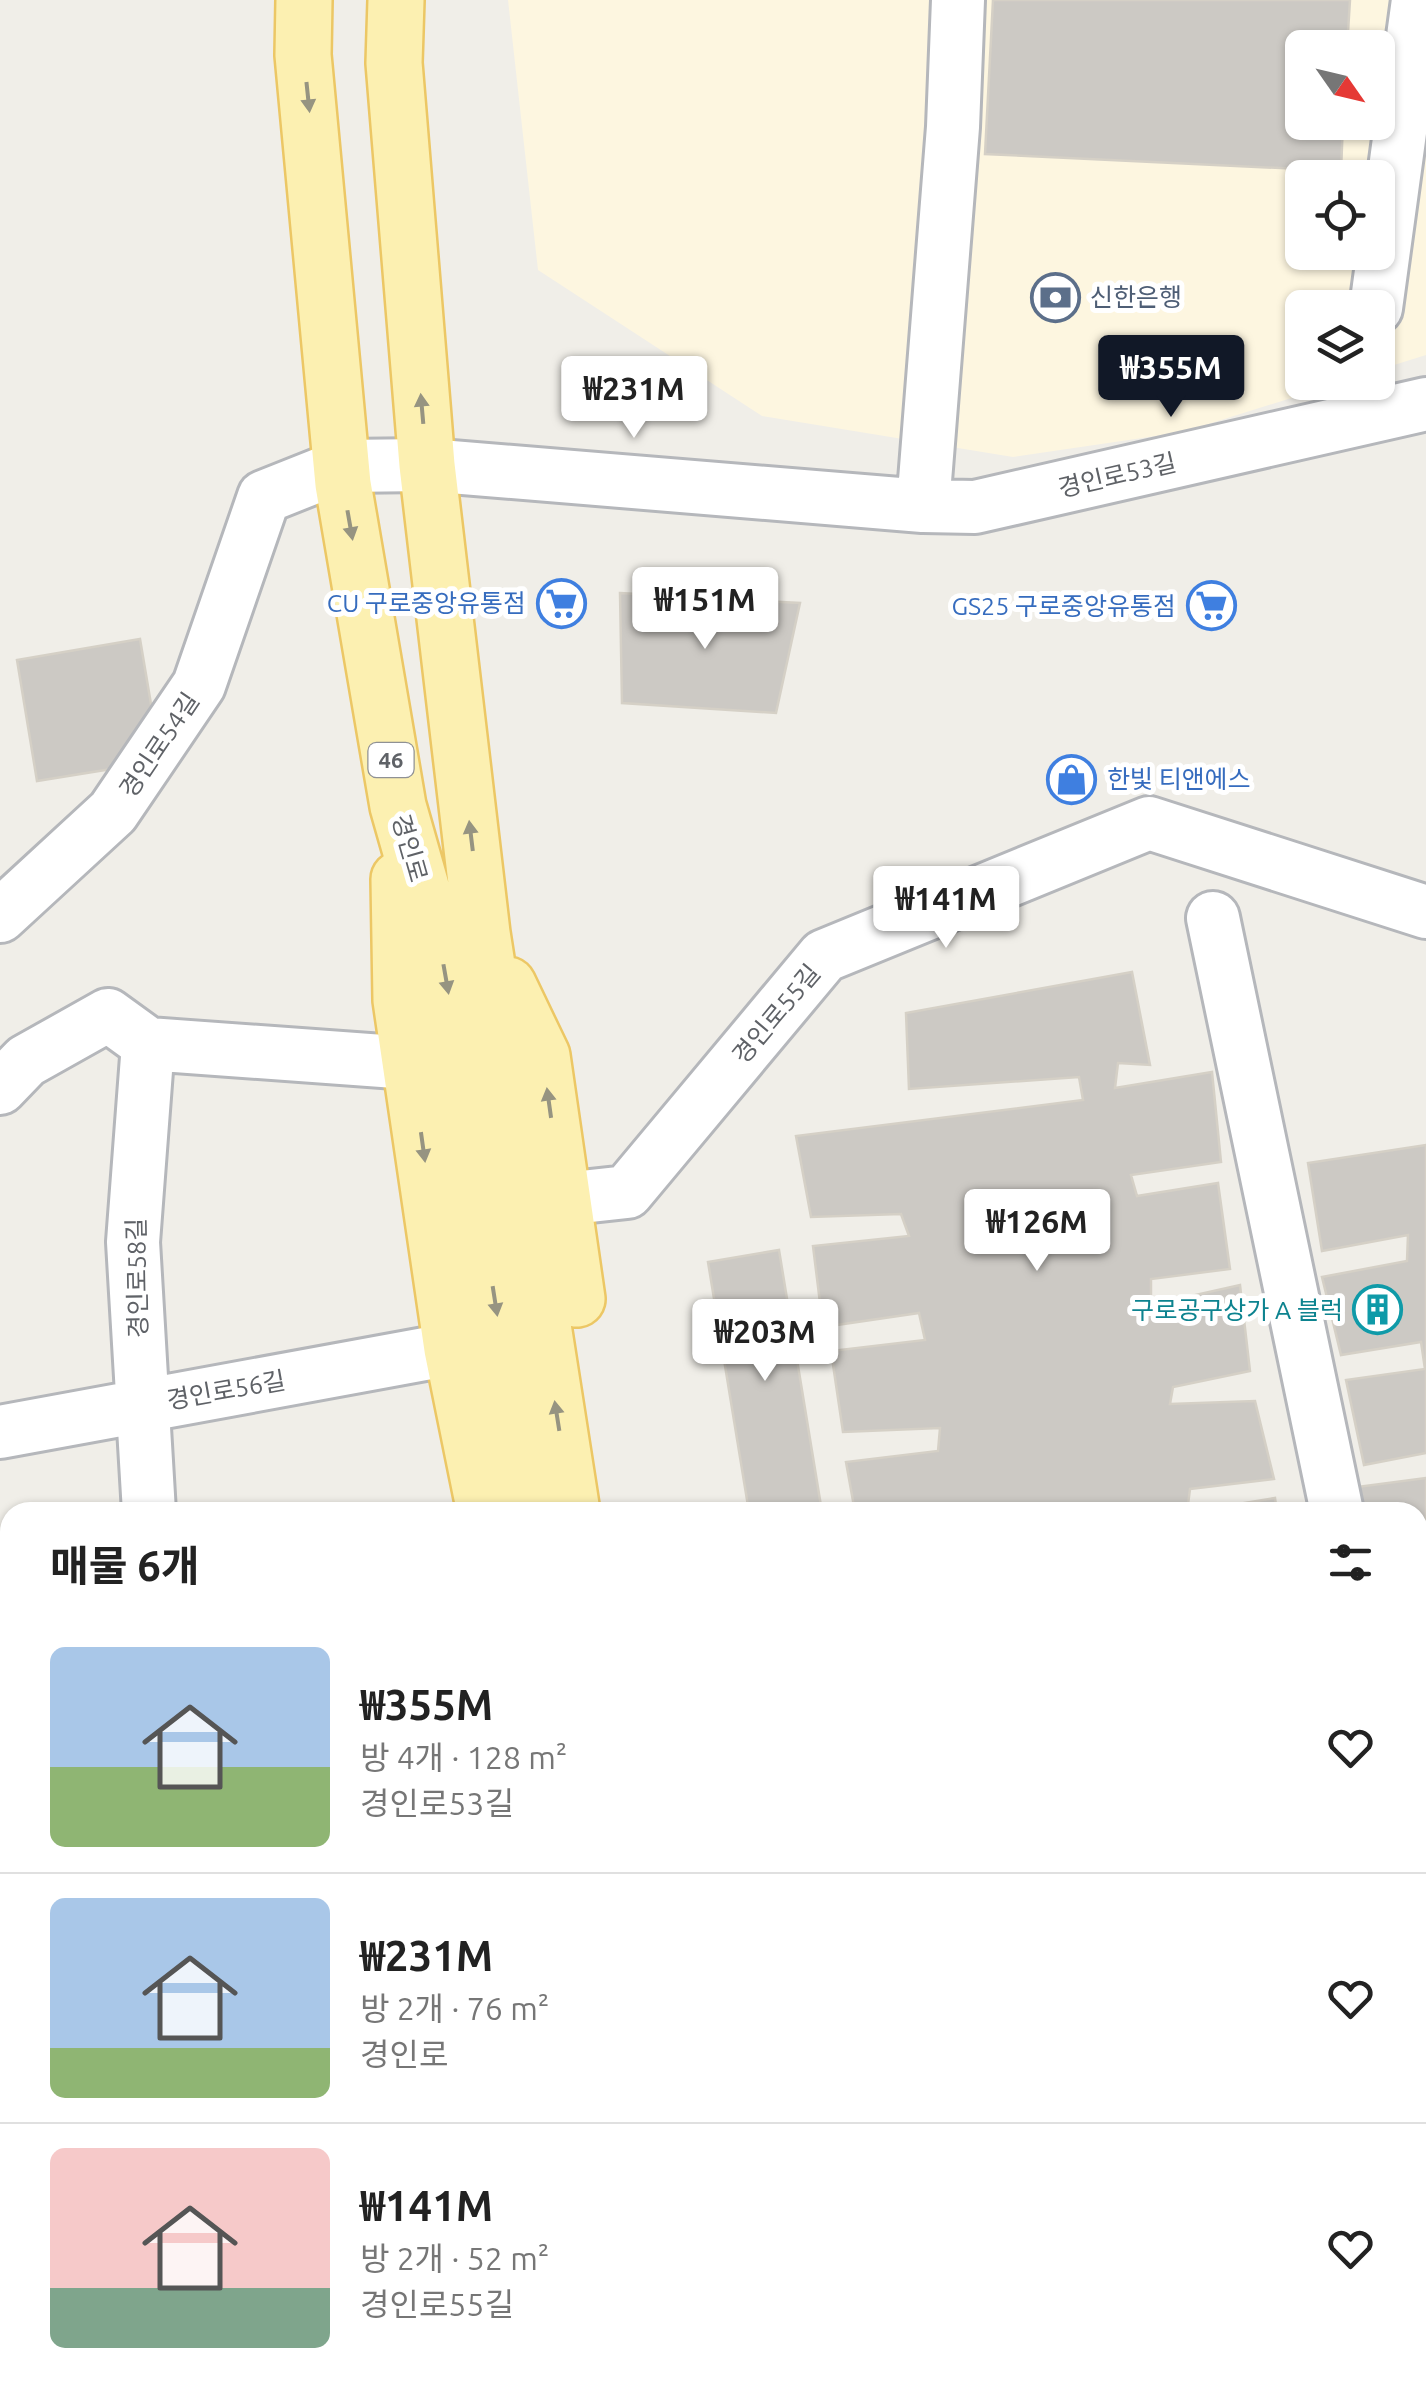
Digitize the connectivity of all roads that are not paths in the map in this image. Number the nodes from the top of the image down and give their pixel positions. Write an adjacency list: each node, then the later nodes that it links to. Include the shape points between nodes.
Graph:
1 (304, 0): 9 (main road, 경인로 / 46, one-way to 9, via 303,55)
2 (396, 0): 8 (main road, one-way to 2, via 394,64)
3 (958, 0): 10 (street)
4 (1418, 0): 5 (street)
5 (1378, 290)
6 (1363, 401): 7 (street, 경인로53길); 10 (street, 경인로53길, via 976,508)
7 (1426, 404)
8 (427, 465): 9 (street, 경인로53길); 10 (street, 경인로53길); 15 (main road, one-way to 8)
9 (342, 466): 11 (main road, 경인로 / 46, one-way to 11); 13 (street, 경인로54길, via 264,497 199,686 113,812)
10 (923, 506)
11 (398, 806): 17 (main road, via 401,1000); 25 (main road, 경인로 / 46, one-way to 25, via 445,971)
12 (1426, 912): 19 (street, 경인로55길, via 1149,823 824,956 627,1192)
13 (0, 916)
14 (1213, 918): 28 (street)
15 (482, 933): 19 (main road, one-way to 15, via 542,1056); 26 (main road, one-way to 15)
16 (148, 1044): 17 (street); 18 (street, via 108,1014 26,1061); 21 (street, 경인로58길, via 133,1242)
17 (410, 1063): 20 (main road, one-way to 20)
18 (0, 1088)
19 (563, 1199): 27 (main road)
20 (452, 1349): 21 (street, 경인로56길); 24 (main road)
21 (142, 1405): 22 (street, 경인로56길); 23 (street, 경인로58길)
22 (0, 1432)
23 (148, 1502)
24 (490, 1502)
25 (492, 1502)
26 (570, 1502)
27 (608, 1502)
28 (1335, 1502)

